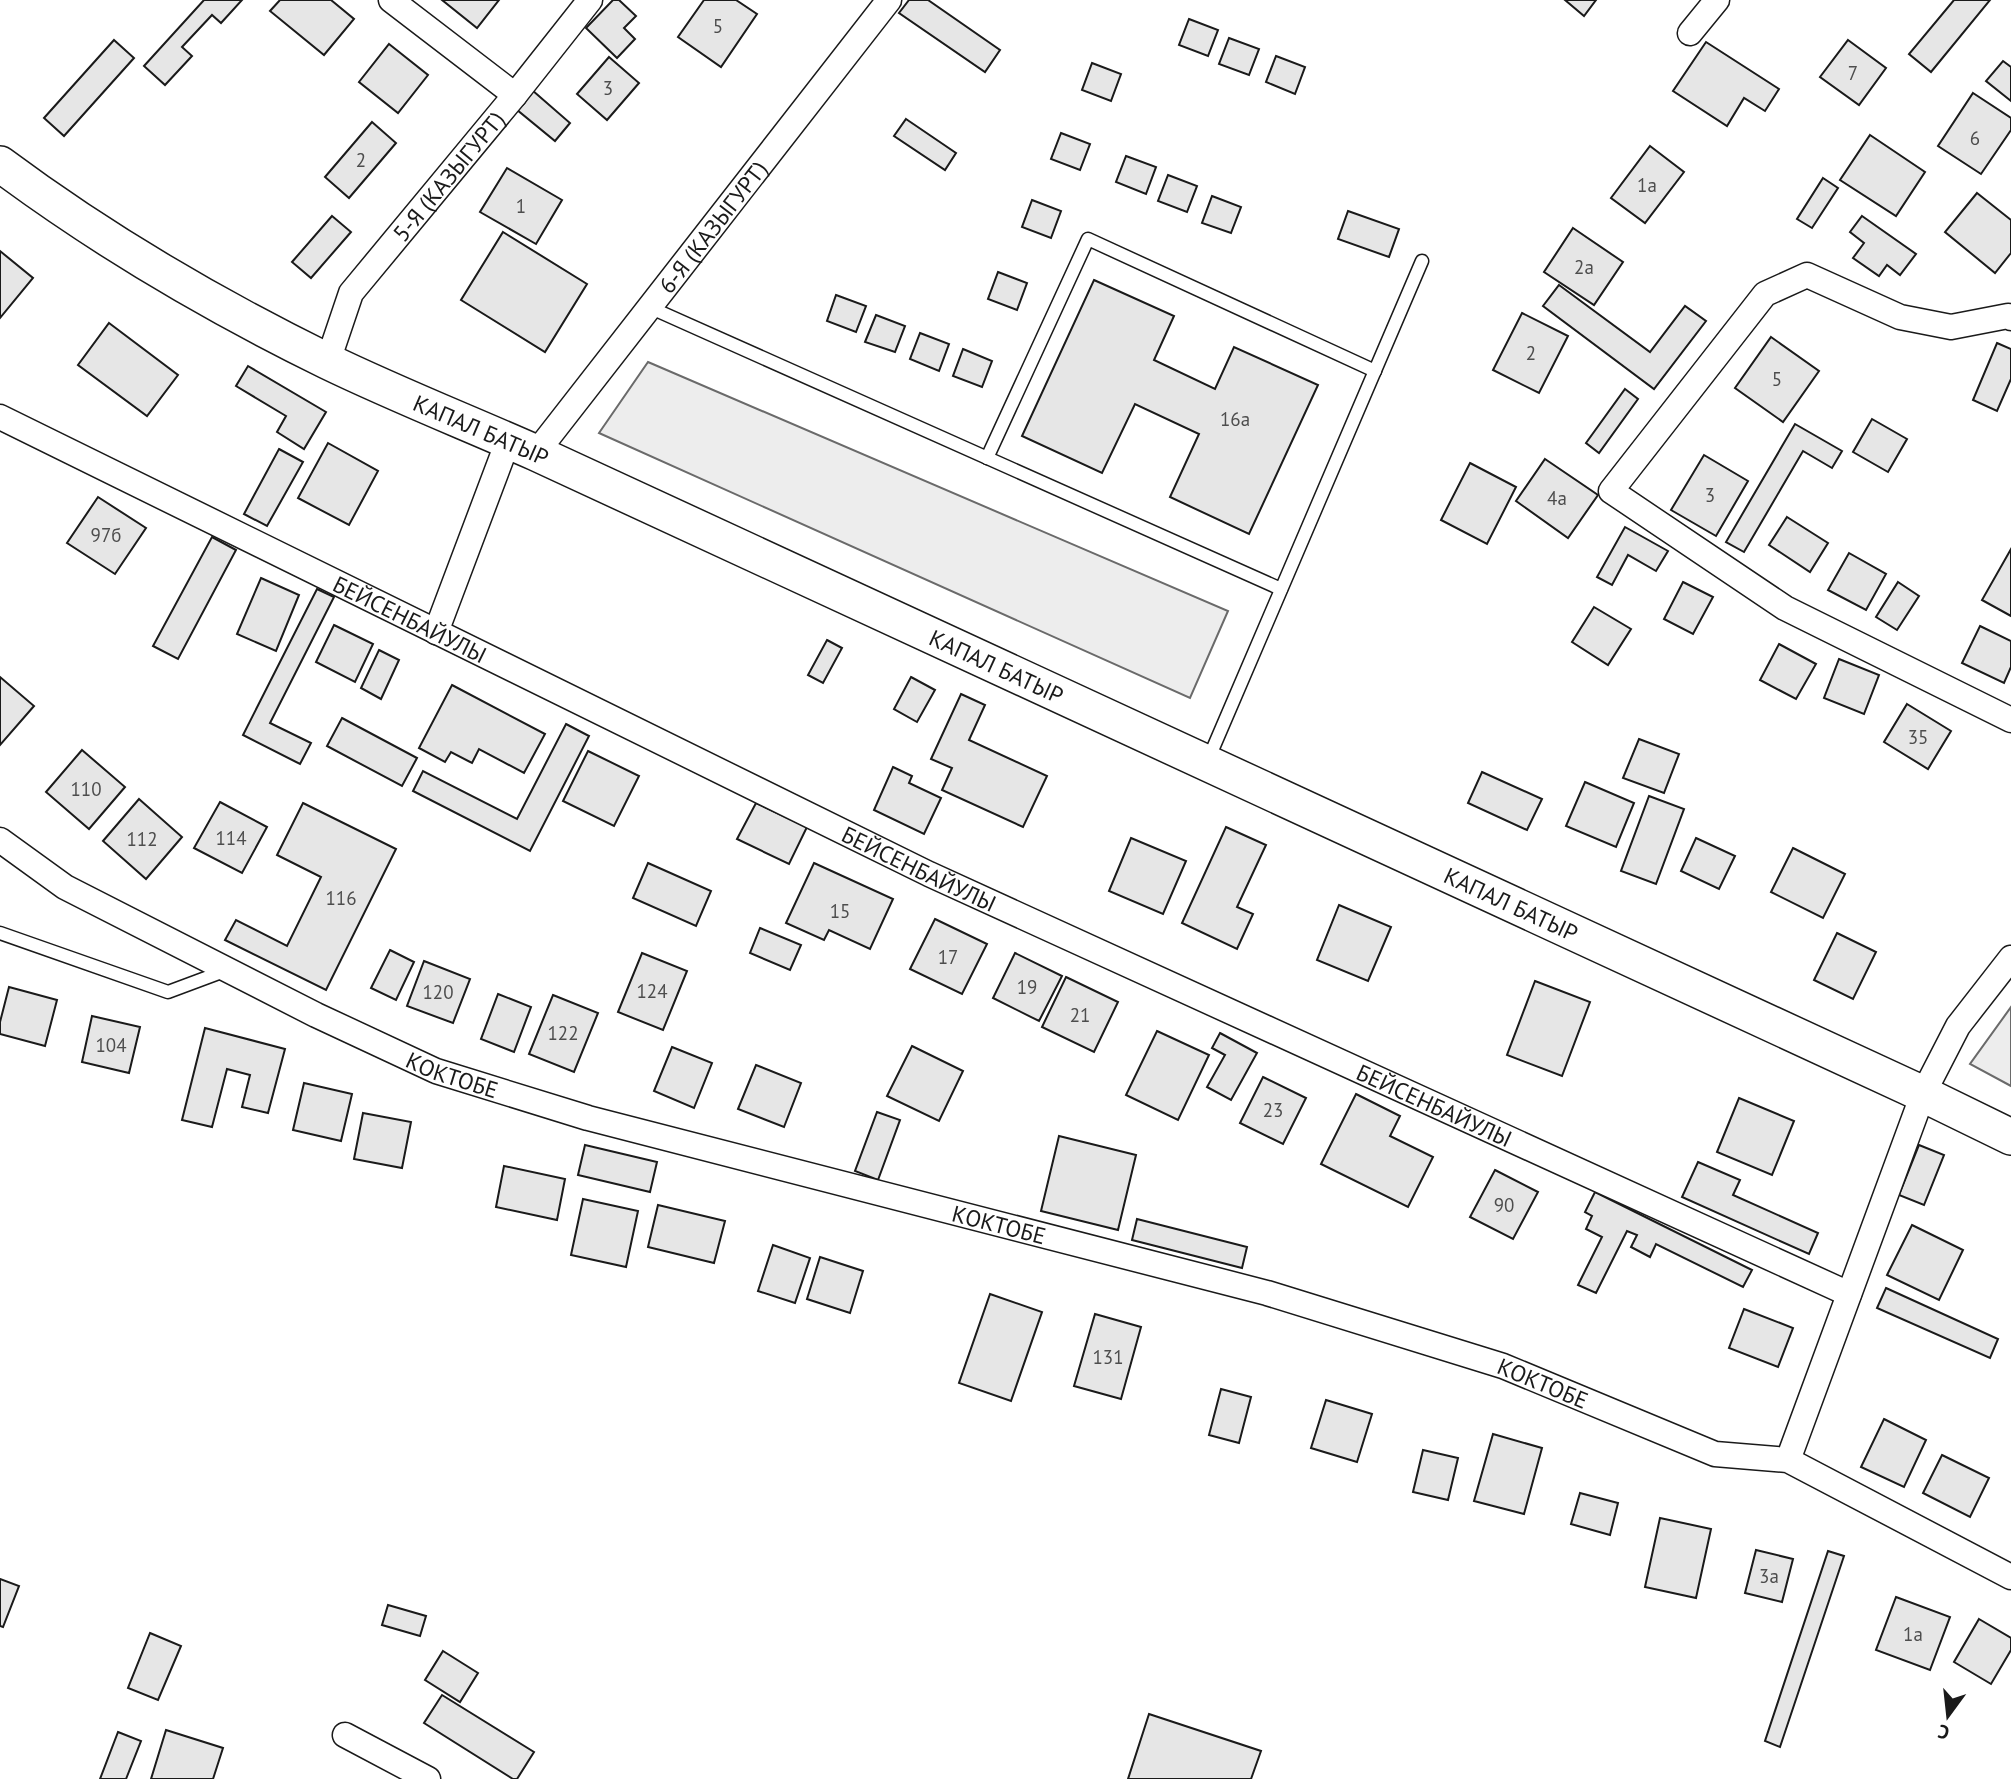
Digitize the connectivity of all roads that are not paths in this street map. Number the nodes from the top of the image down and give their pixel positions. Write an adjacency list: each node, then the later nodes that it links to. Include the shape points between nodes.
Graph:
1 (391, 0): 6 (street)
2 (590, 0): 6 (street, 5-Я (КАЗЫГУРТ))
3 (889, 0): 9 (street, 6-Я (КАЗЫГУРТ))
4 (1717, 0): 5 (street)
5 (1690, 33)
6 (514, 95): 11 (street, 5-Я (КАЗЫГУРТ), via 351,293)
7 (0, 164): 11 (main road, КАПАЛ БАТЫР, via 174,280)
8 (1422, 261): 12 (lane)
9 (649, 307): 14 (street, 6-Я (КАЗЫГУРТ)); 15 (lane)
10 (2010, 315): 18 (street, via 1951,327 1900,317 1807,275 1765,294 1611,491 1785,608)
11 (328, 361): 14 (main road, КАПАЛ БАТЫР)
12 (1375, 371): 15 (lane, via 1088,239); 16 (lane)
13 (0, 417): 17 (street, БЕЙСЕНБАЙУЛЫ)
14 (522, 447): 17 (street, 6-Я (КАЗЫГУРТ)); 19 (main road, КАПАЛ БАТЫР)
15 (987, 458): 16 (lane)
16 (1281, 589): 19 (lane)
17 (436, 632): 26 (street, БЕЙСЕНБАЙУЛЫ, via 929,874)
18 (2011, 720)
19 (1206, 763): 24 (main road, КАПАЛ БАТЫР)
20 (0, 840): 23 (street, КОКТОБЕ, via 65,887)
21 (0, 933): 23 (lane, via 168,992)
22 (2011, 958): 24 (street, via 1958,1026)
23 (228, 970): 27 (street, КОКТОБЕ, via 448,1075 588,1118 1267,1293 1503,1366 1715,1454)
24 (1923, 1094): 25 (main road, КАПАЛ БАТЫР); 26 (street)
25 (2011, 1137)
26 (1849, 1294): 27 (street)
27 (1788, 1460): 28 (street, КОКТОБЕ)
28 (2011, 1577)
29 (345, 1735): 30 (street)
30 (428, 1779)

